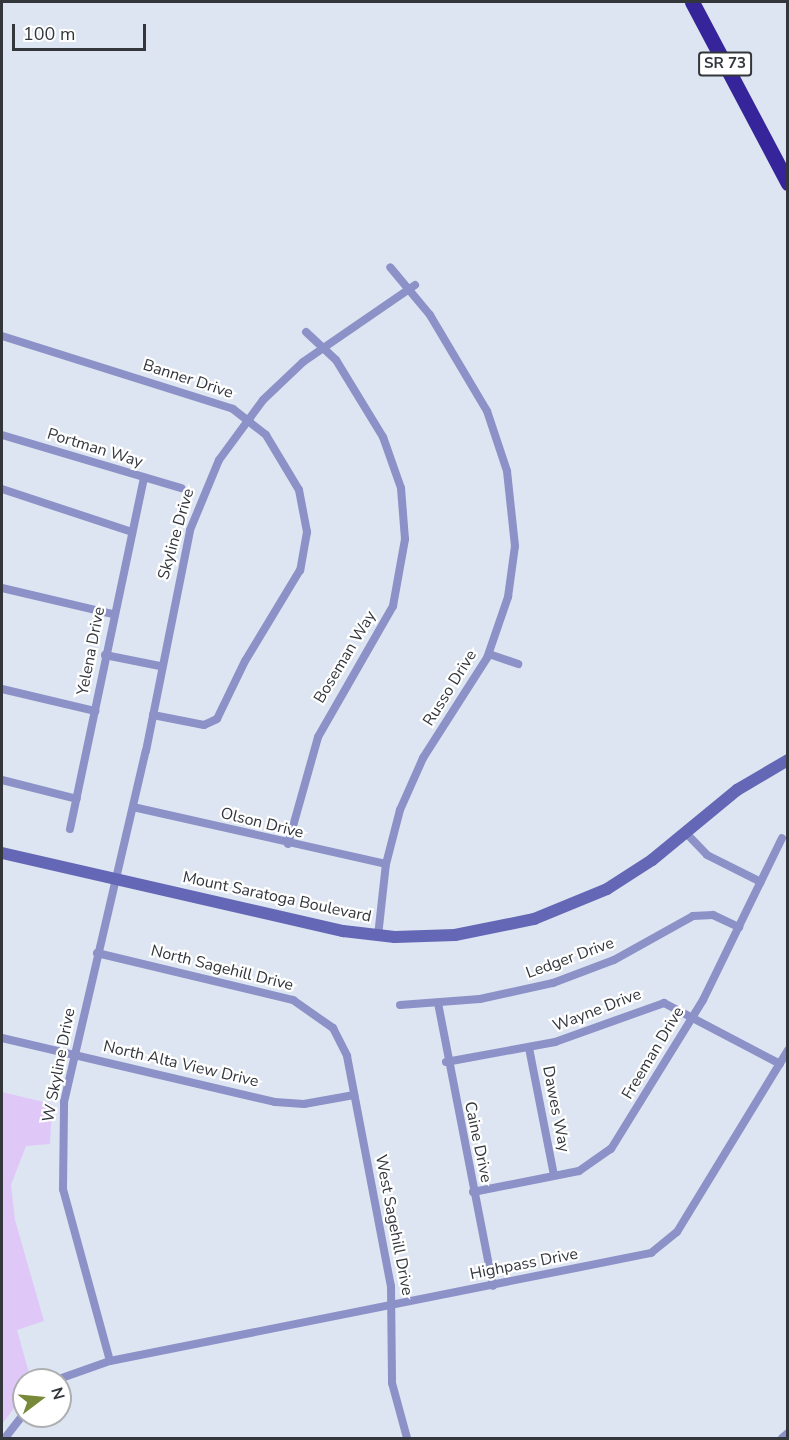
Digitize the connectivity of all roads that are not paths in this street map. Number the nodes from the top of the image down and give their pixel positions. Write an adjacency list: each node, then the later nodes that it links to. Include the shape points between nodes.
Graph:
1 (692, 2): 2 (highway, SR 73)
2 (788, 183)
3 (390, 267): 4 (street, Russo Drive)
4 (412, 287): 7 (street, Skyline Drive); 16 (street, Russo Drive, via 481,398 507,471 514,516 514,561 504,612)
5 (306, 332): 7 (street, Boseman Way)
6 (2, 336): 8 (street, Banner Drive, via 218,403)
7 (324, 348): 8 (street, Skyline Drive, via 277,385); 30 (street, Boseman Way, via 388,448 404,502 405,548 398,589 386,622 318,737)
8 (247, 418): 19 (street, Skyline Drive, via 219,460 198,507); 22 (street, Banner Drive, via 270,440 299,490 307,532 300,570 214,721 204,725)
9 (2, 435): 10 (street, Portman Way)
10 (144, 479): 11 (street, Portman Way); 13 (street, Yelena Drive)
11 (181, 488)
12 (2, 489): 13 (street)
13 (132, 532): 15 (street, Yelena Drive)
14 (2, 588): 15 (street)
15 (113, 614): 17 (street, Yelena Drive)
16 (489, 654): 18 (street); 32 (street, Russo Drive, via 415,775)
17 (105, 656): 19 (street); 21 (street, Yelena Drive)
18 (518, 664)
19 (160, 666): 22 (street, Skyline Drive)
20 (2, 689): 21 (street)
21 (95, 711): 25 (street, Yelena Drive)
22 (153, 715): 26 (street, Skyline Drive)
23 (788, 760): 28 (street, Mount Saratoga Boulevard, via 737,790)
24 (2, 780): 25 (street)
25 (77, 799): 27 (street, Yelena Drive)
26 (133, 807): 30 (street, Olson Drive); 33 (street, Skyline Drive)
27 (70, 829)
28 (686, 832): 34 (street, via 711,858); 36 (street, Mount Saratoga Boulevard, via 624,879 554,912 476,932)
29 (783, 838): 34 (street, Freeman Drive)
30 (288, 844): 32 (street, Olson Drive)
31 (2, 853): 33 (street, Mount Saratoga Boulevard)
32 (386, 864): 36 (street, Russo Drive)
33 (116, 879): 36 (street, Mount Saratoga Boulevard); 37 (street, W Skyline Drive)
34 (761, 882): 35 (street, Freeman Drive)
35 (739, 927): 38 (street, Ledger Drive, via 713,915 693,916 630,952 569,978 499,996); 40 (street, Freeman Drive)
36 (378, 936)
37 (98, 953): 44 (street, W Skyline Drive); 47 (street, North Sagehill Drive, via 306,1005 340,1039)
38 (438, 1003): 39 (street, Ledger Drive); 45 (street, Caine Drive)
39 (400, 1005)
40 (694, 1015): 42 (street, Wayne Drive, via 675,1005 660,1003 596,1030); 46 (street, Wayne Drive); 48 (street, Freeman Drive, via 612,1149 587,1168)
41 (2, 1038): 44 (street, North Alta View Drive)
42 (529, 1048): 45 (street, Wayne Drive); 48 (street, Dawes Way)
43 (788, 1050): 46 (street, Highpass Drive)
44 (74, 1054): 47 (street, North Alta View Drive, via 275,1102 304,1104); 52 (street, W Skyline Drive, via 64,1102 63,1189)
45 (446, 1062): 49 (street, Caine Drive)
46 (780, 1064): 50 (street, Highpass Drive, via 665,1244 644,1256)
47 (354, 1095): 51 (street, West Sagehill Drive)
48 (555, 1176): 49 (street, Freeman Drive)
49 (473, 1192): 50 (street, Caine Drive)
50 (493, 1286): 51 (street, Highpass Drive)
51 (393, 1306): 52 (street, Highpass Drive); 55 (street, West Sagehill Drive, via 392,1383)
52 (110, 1361): 53 (street, Highpass Drive)
53 (72, 1374)
54 (788, 1433): 56 (street)
55 (406, 1435)
56 (782, 1438)

